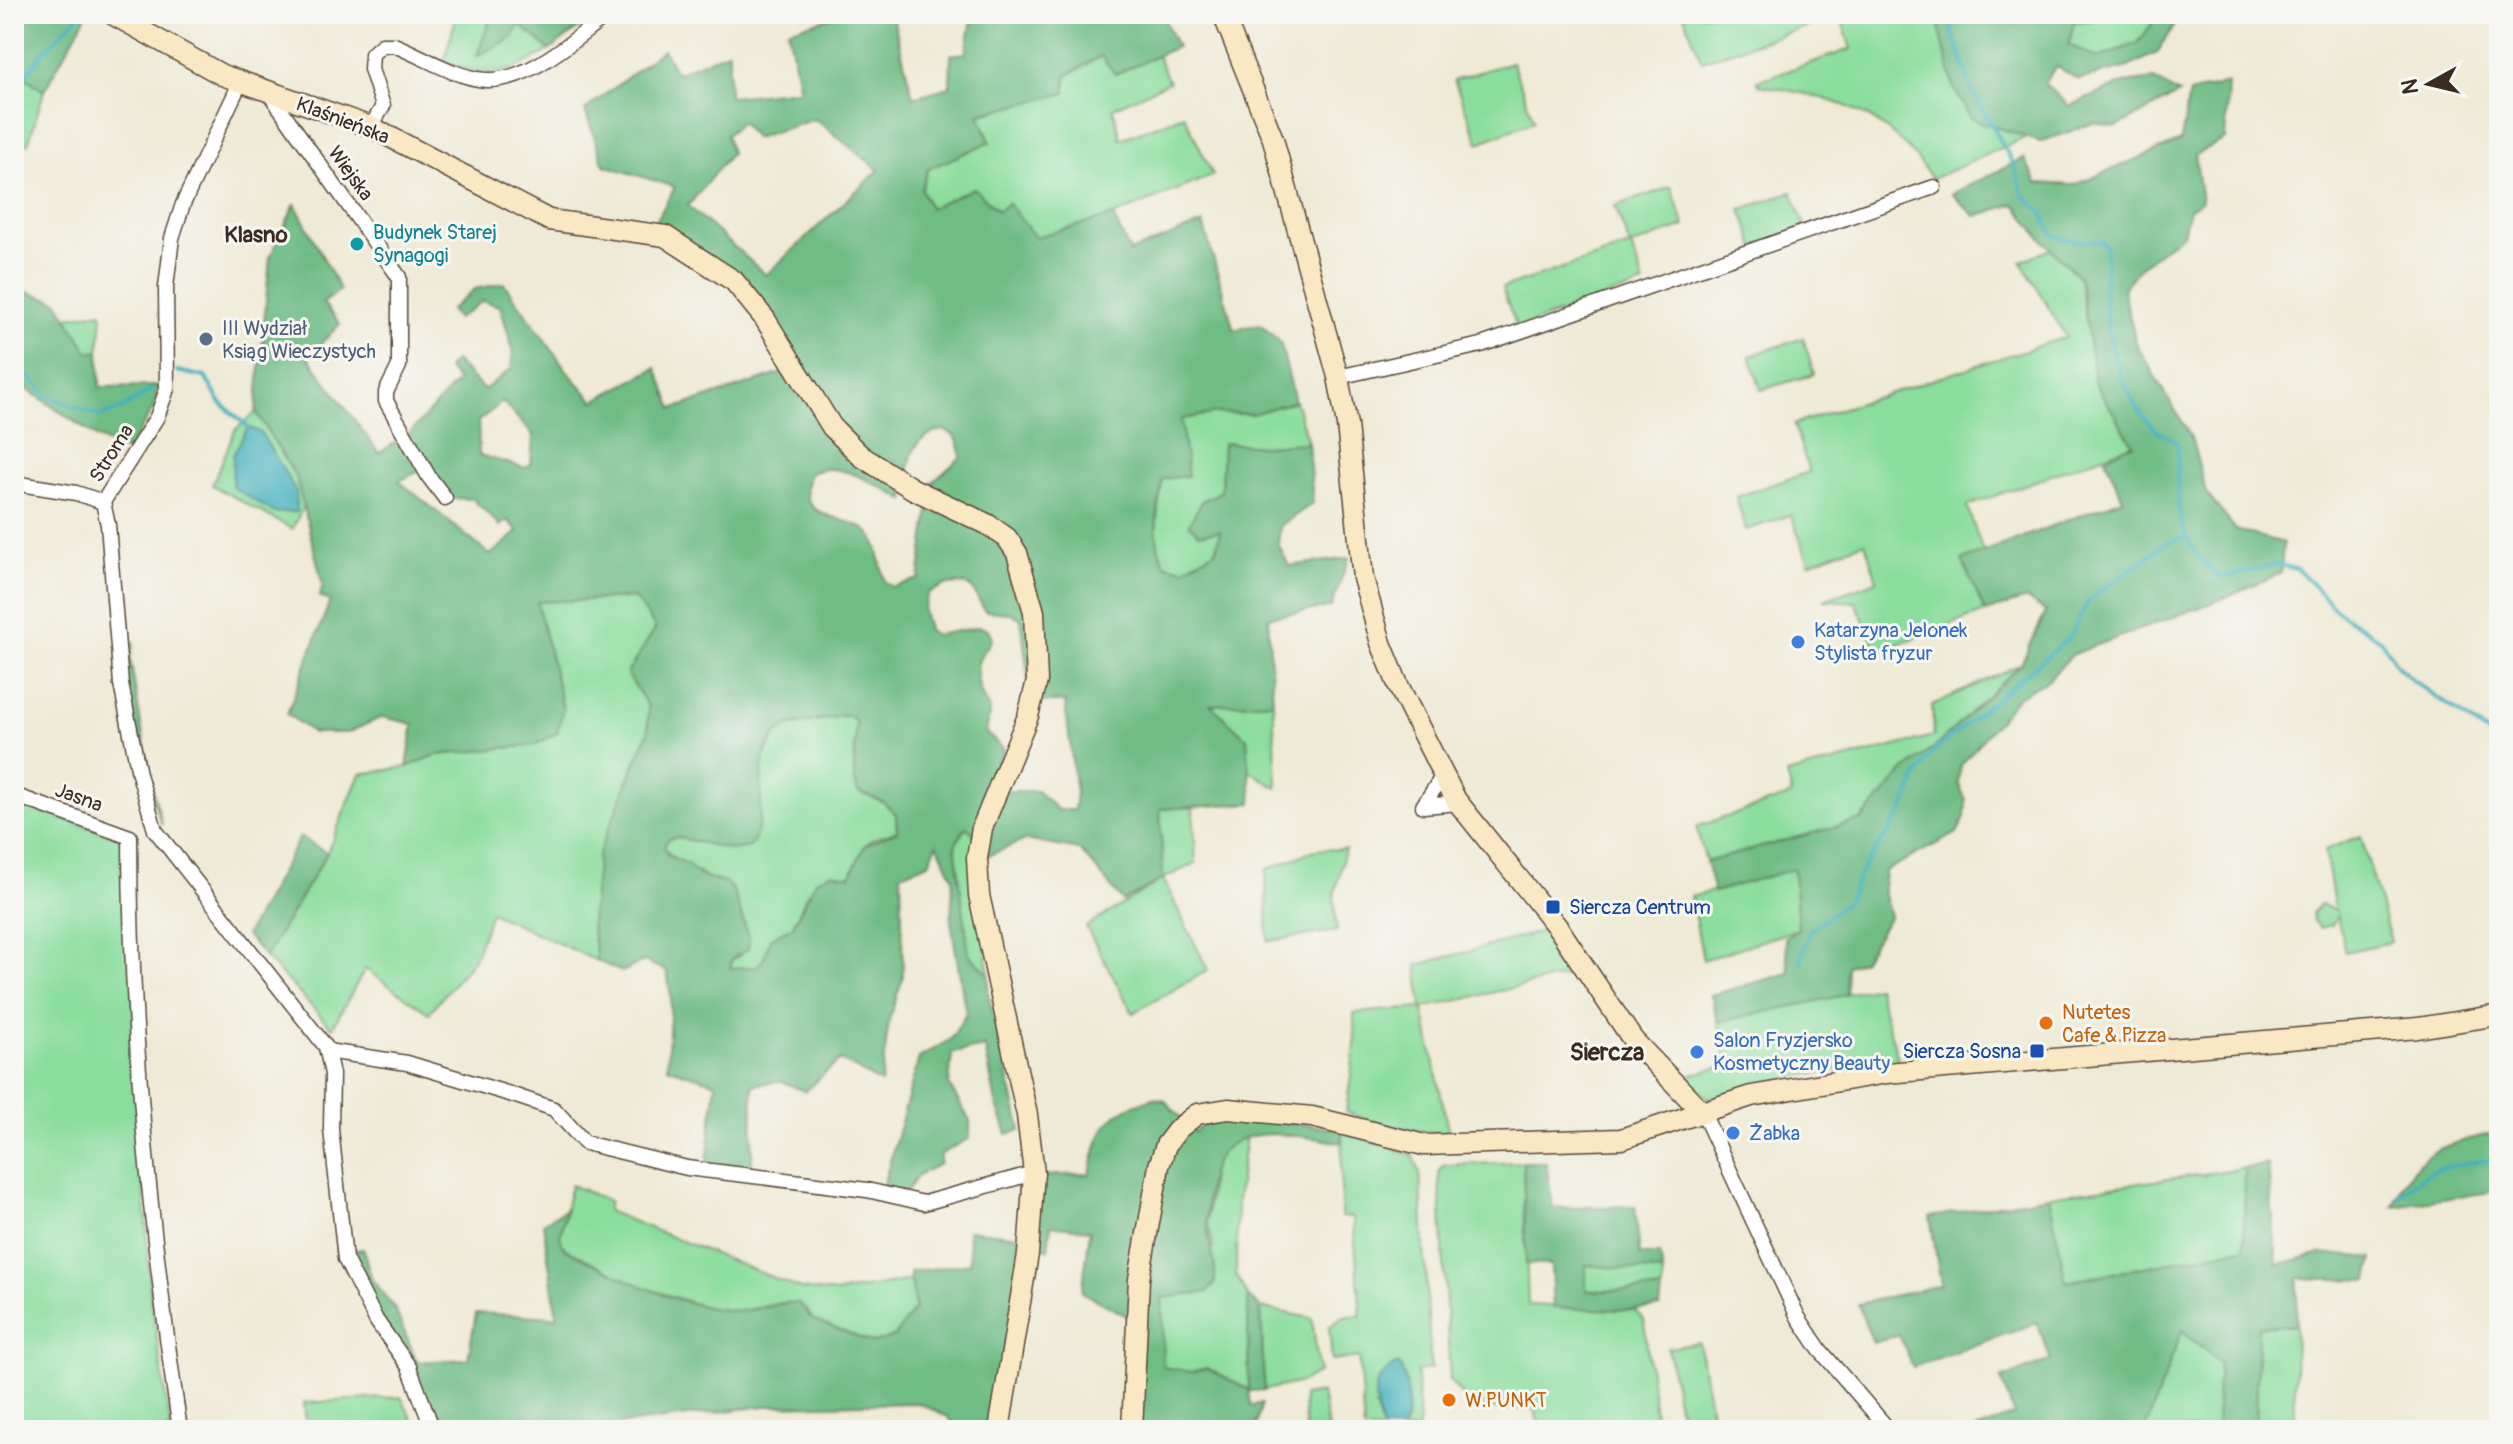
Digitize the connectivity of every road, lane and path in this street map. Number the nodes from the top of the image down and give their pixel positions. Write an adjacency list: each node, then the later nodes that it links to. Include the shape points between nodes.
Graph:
1 (112, 14): 4 (street, Klaśnieńska)
2 (609, 14): 6 (street, via 529,68 488,80 382,45 372,54 371,69 383,106)
3 (1223, 14): 8 (street, via 1273,139)
4 (240, 83): 5 (street, Klaśnieńska); 11 (street, Stroma, via 172,238 166,287 167,389 157,417)
5 (270, 94): 6 (street, Klaśnieńska); 10 (street, Wiejska, via 399,277 399,366 386,401)
6 (371, 127): 20 (street, Klaśnieńska, via 549,220 665,236 734,281 765,319 815,405 841,437 913,489 987,524 1017,553 1034,612 1037,681 982,828 977,858 979,895 1027,1115)
7 (1934, 187): 8 (street, via 1481,345)
8 (1338, 377): 12 (street, via 1357,545 1371,610 1399,687)
9 (14, 483): 11 (street)
10 (445, 498)
11 (103, 502): 15 (street, Stroma, via 125,710)
12 (1442, 777): 14 (street); 14 (street, via 1423,806)
13 (14, 795): 16 (street, Jasna)
14 (1459, 803): 19 (street, via 1552,919 1633,1040)
15 (155, 830): 16 (street); 18 (street)
16 (130, 837): 21 (street, via 130,921 153,1234)
17 (2499, 1015): 19 (street, via 2404,1029 1887,1073 1785,1089)
18 (327, 1051): 20 (street, via 407,1063 513,1095 554,1109 585,1143 687,1168 867,1190 924,1203); 22 (street, via 345,1259 376,1320 409,1367)
19 (1703, 1113): 24 (street, via 1621,1139 1424,1145 1312,1117 1228,1109 1197,1114 1172,1137 1159,1166 1139,1279); 25 (street, via 1798,1317)
20 (1034, 1173): 23 (street, Klaśnieńska, via 1028,1254)
21 (180, 1430)
22 (433, 1430)
23 (999, 1430)
24 (1132, 1430)
25 (1889, 1430)

